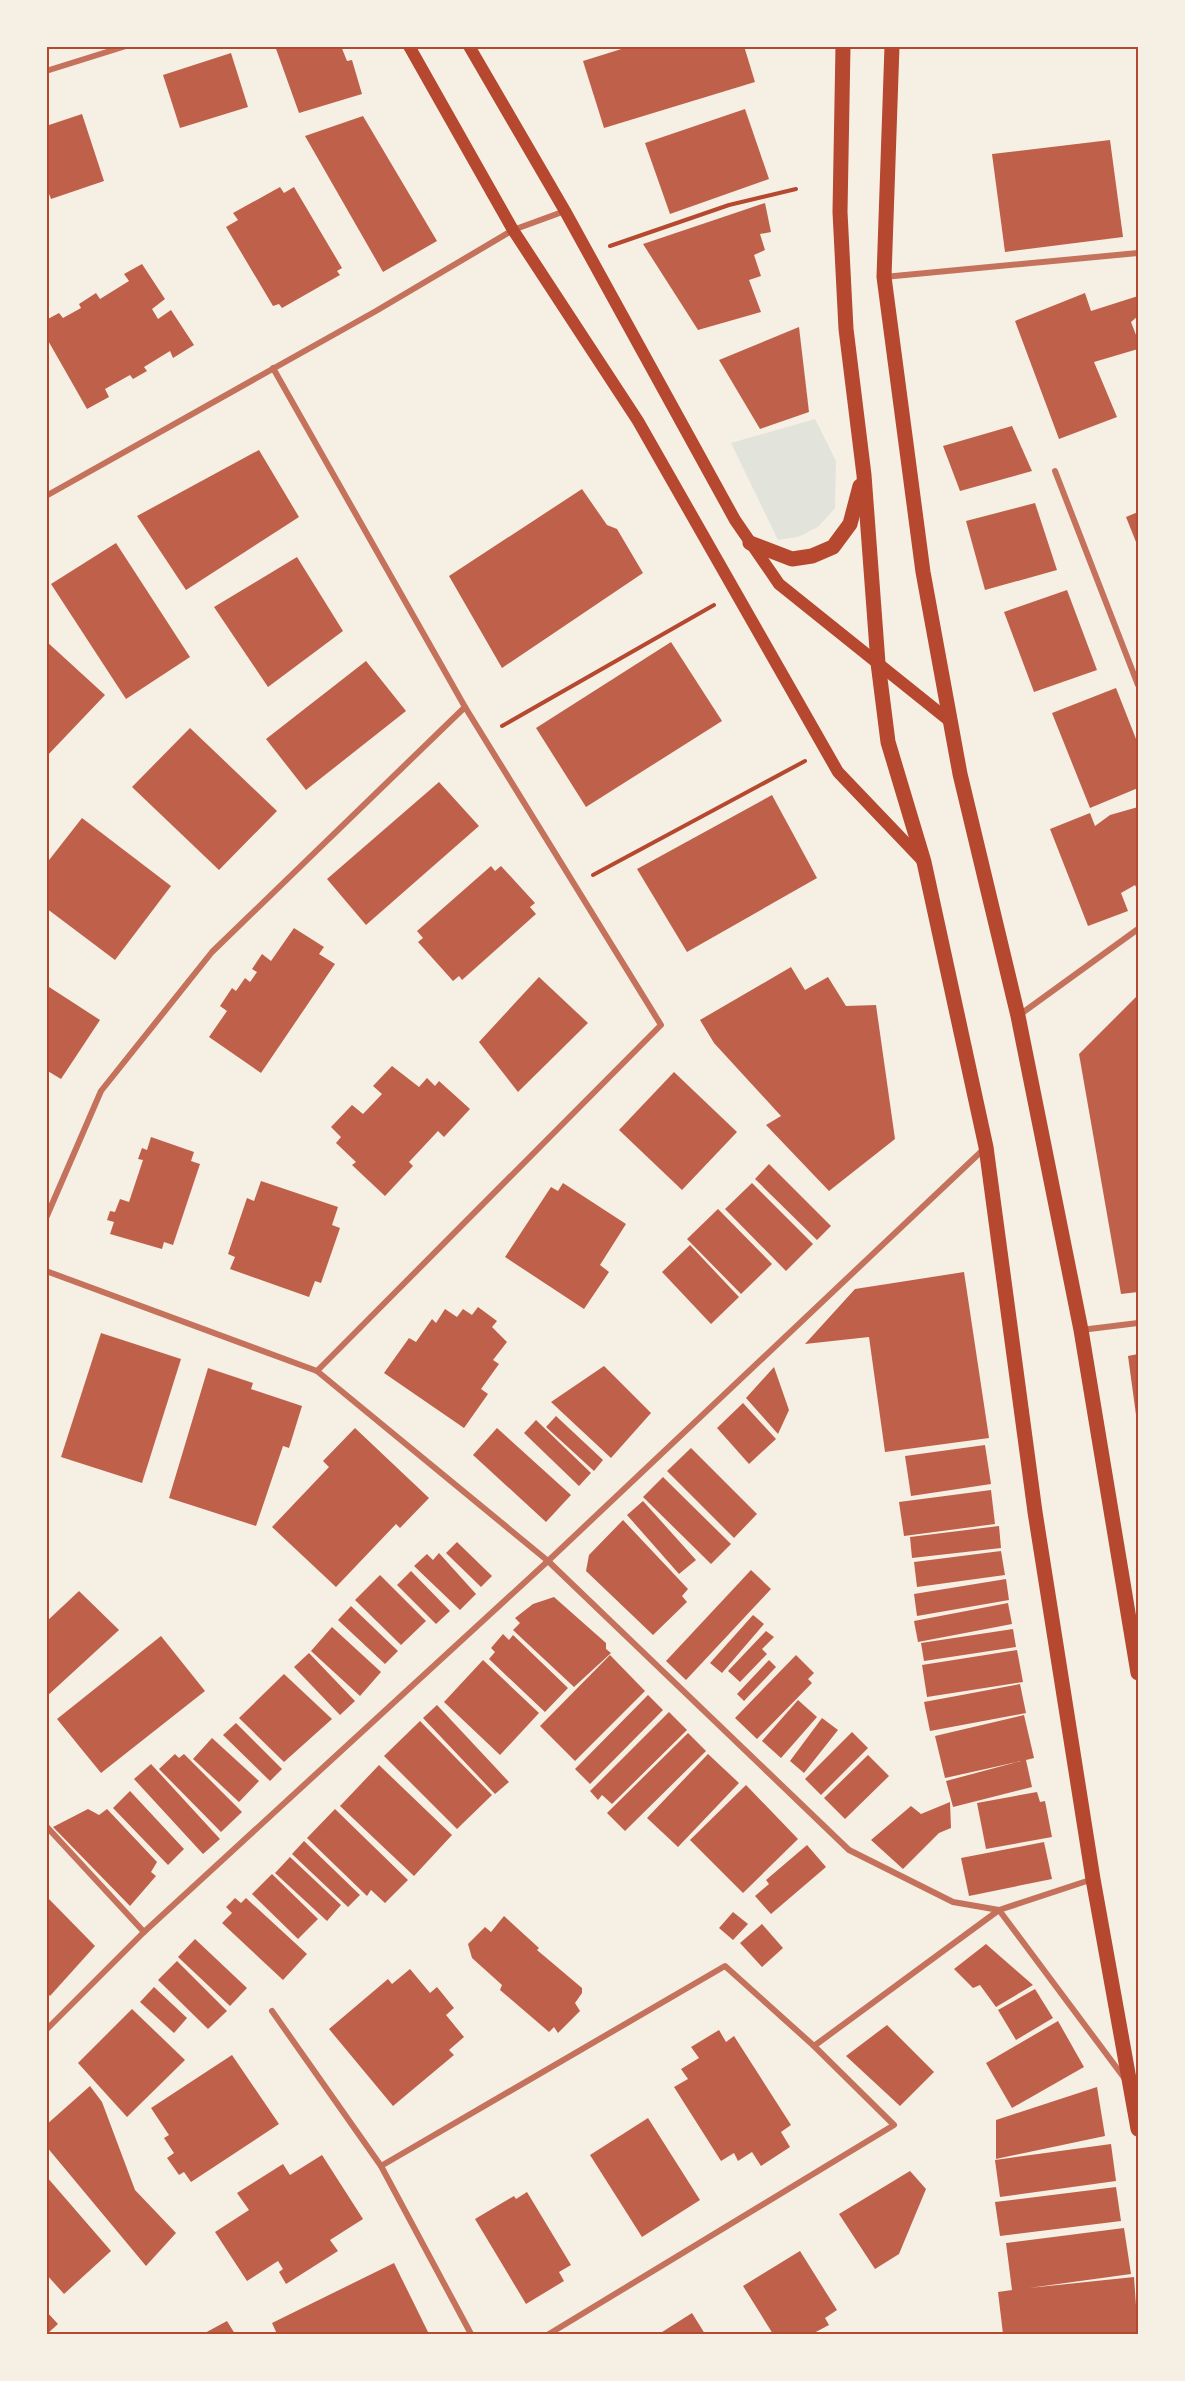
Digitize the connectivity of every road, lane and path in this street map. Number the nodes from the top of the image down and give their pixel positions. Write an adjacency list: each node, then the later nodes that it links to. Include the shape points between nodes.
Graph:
1 (126, 46): 6 (street)
2 (409, 46): 9 (main road)
3 (469, 46): 8 (main road)
4 (843, 46): 15 (main road, via 840,212 846,329)
5 (891, 46): 12 (main road)
6 (46, 71)
7 (796, 189): 10 (path, via 729,205)
8 (565, 211): 9 (street); 17 (main road)
9 (513, 230): 13 (street); 25 (main road, via 638,421 838,772)
10 (609, 246)
11 (1138, 253): 12 (street)
12 (884, 277): 23 (main road, via 923,572)
13 (273, 368): 16 (street); 21 (street)
14 (1055, 471): 20 (street)
15 (864, 475): 17 (main road, via 850,524 833,547 792,559); 19 (main road)
16 (46, 496)
17 (750, 543): 19 (main road, via 779,584)
18 (723, 600): 22 (path)
19 (878, 663): 23 (main road); 25 (main road, via 888,742)
20 (1138, 685)
21 (465, 707): 30 (street, via 212,952 101,1091); 34 (street, via 661,1025)
22 (522, 714)
23 (951, 722): 28 (main road)
24 (809, 759): 26 (path)
25 (924, 862): 29 (main road)
26 (606, 868)
27 (1138, 929): 28 (street)
28 (1017, 1016): 33 (main road)
29 (986, 1147): 35 (street); 38 (main road, via 1035,1512)
30 (46, 1218)
31 (46, 1271): 34 (street)
32 (1138, 1323): 33 (street)
33 (1081, 1330): 36 (main road)
34 (317, 1371): 35 (street)
35 (548, 1561): 39 (street, via 849,1850 953,1902); 40 (street)
36 (1138, 1672)
37 (46, 1826): 40 (street)
38 (1093, 1879): 39 (street); 44 (main road)
39 (999, 1910): 43 (street); 44 (street)
40 (144, 1932): 42 (street)
41 (272, 2011): 46 (street)
42 (46, 2030)
43 (813, 2046): 46 (street, via 725,1966); 48 (street, via 894,2125)
44 (1129, 2084): 45 (main road)
45 (1138, 2129)
46 (381, 2166): 47 (street)
47 (471, 2334)
48 (549, 2334)

